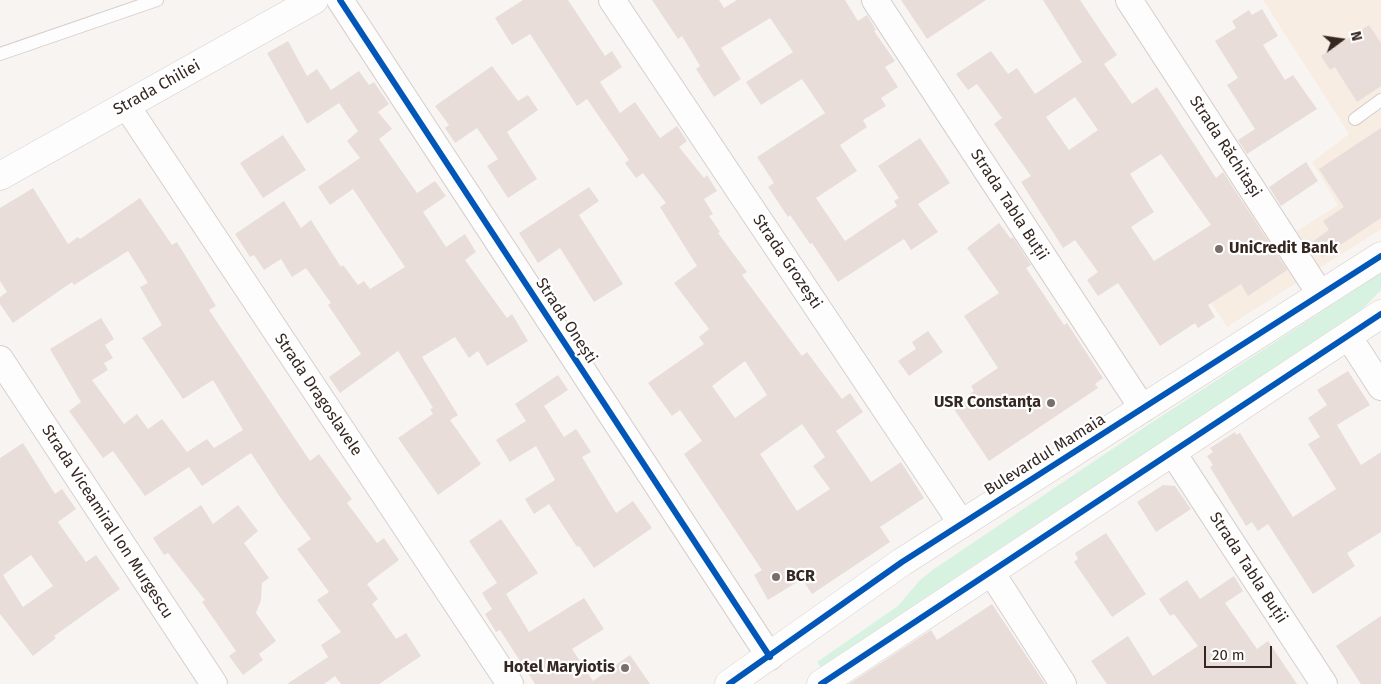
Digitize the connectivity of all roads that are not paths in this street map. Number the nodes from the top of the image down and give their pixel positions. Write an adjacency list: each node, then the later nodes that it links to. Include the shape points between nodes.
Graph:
1 (157, 0): 7 (lane)
2 (340, 0): 23 (street, Strada Onești)
3 (612, 0): 20 (street, Strada Grozești)
4 (875, 0): 18 (street, Strada Tabla Buții)
5 (1129, 0): 13 (street, Strada Răchitași)
6 (302, 3): 9 (main road, Strada Chiliei)
7 (0, 54)
8 (1381, 100): 10 (lane)
9 (126, 105): 11 (main road, Strada Chiliei); 25 (street, Strada Dragoslavele)
10 (1355, 119)
11 (0, 176)
12 (1381, 256): 13 (main road, Bulevardul Mamaia)
13 (1322, 295): 18 (main road, Bulevardul Mamaia)
14 (1381, 314): 15 (main road)
15 (1348, 336): 17 (street); 19 (main road)
16 (0, 359): 24 (street, Strada Viceamiral Ion Murgescu)
17 (1381, 387)
18 (1143, 409): 20 (main road, Bulevardul Mamaia)
19 (1173, 453): 22 (main road); 30 (street, Strada Tabla Buții)
20 (962, 524): 21 (main road, Bulevardul Mamaia)
21 (902, 562): 23 (main road, Bulevardul Mamaia); 27 (main road, via 856,609 780,660)
22 (991, 572): 28 (main road); 29 (street)
23 (770, 657): 26 (main road, Bulevardul Mamaia)
24 (214, 684)
25 (510, 684)
26 (729, 684)
27 (755, 684)
28 (821, 684)
29 (1063, 684)
30 (1324, 684)

